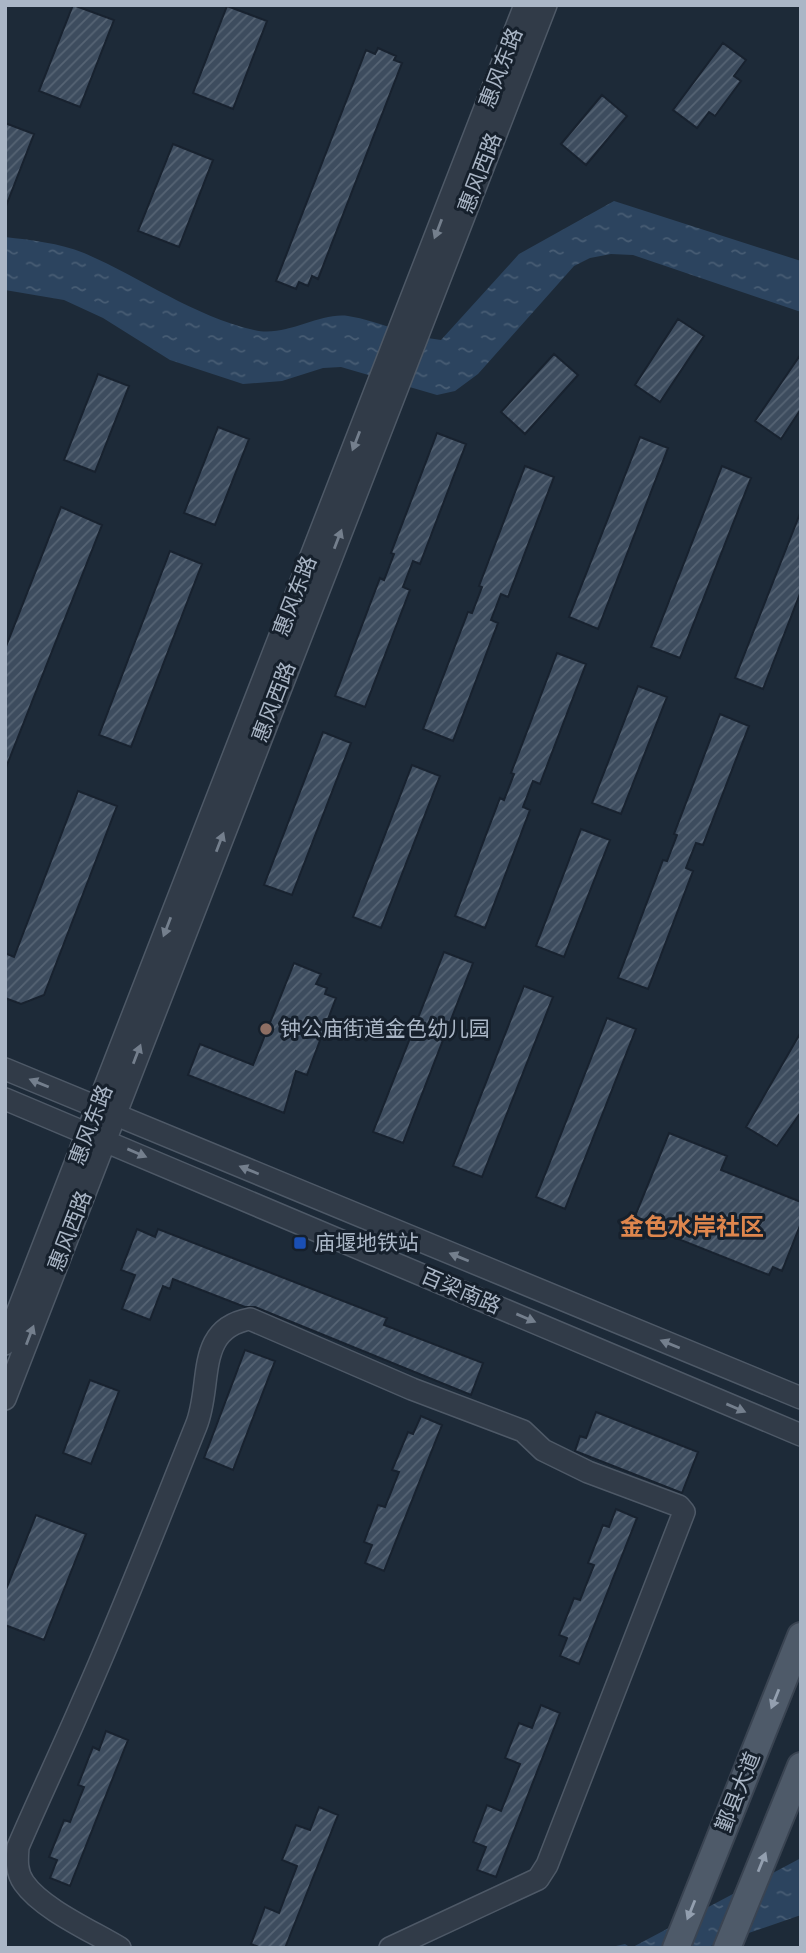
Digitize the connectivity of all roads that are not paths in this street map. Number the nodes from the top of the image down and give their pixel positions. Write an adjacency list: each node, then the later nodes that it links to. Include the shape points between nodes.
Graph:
1 (525, 5): 5 (street, 惠风东路, one-way to 5)
2 (546, 5): 5 (street, 惠风西路, one-way to 2)
3 (5, 1069): 5 (street, 百梁南路, one-way to 3)
4 (5, 1099): 6 (street, 百梁南路)
5 (106, 1111): 6 (street, 惠风东路); 8 (street, 百梁南路, one-way to 5)
6 (97, 1136): 7 (street, 惠风东路); 9 (street, 惠风西路, one-way to 6); 10 (street, 百梁南路, one-way to 10)
7 (5, 1344)
8 (801, 1398)
9 (5, 1399)
10 (801, 1435)
11 (801, 1636): 15 (main road, 鄞县大道, one-way to 15)
12 (801, 1766): 16 (main road, one-way to 12)
13 (120, 1948): 14 (street, via 37,1898 23,1882 17,1865 18,1847 204,1407 209,1354 218,1333 234,1322 250,1320 523,1431 543,1450 684,1512 538,1879)
14 (390, 1948)
15 (676, 1948)
16 (727, 1948)

